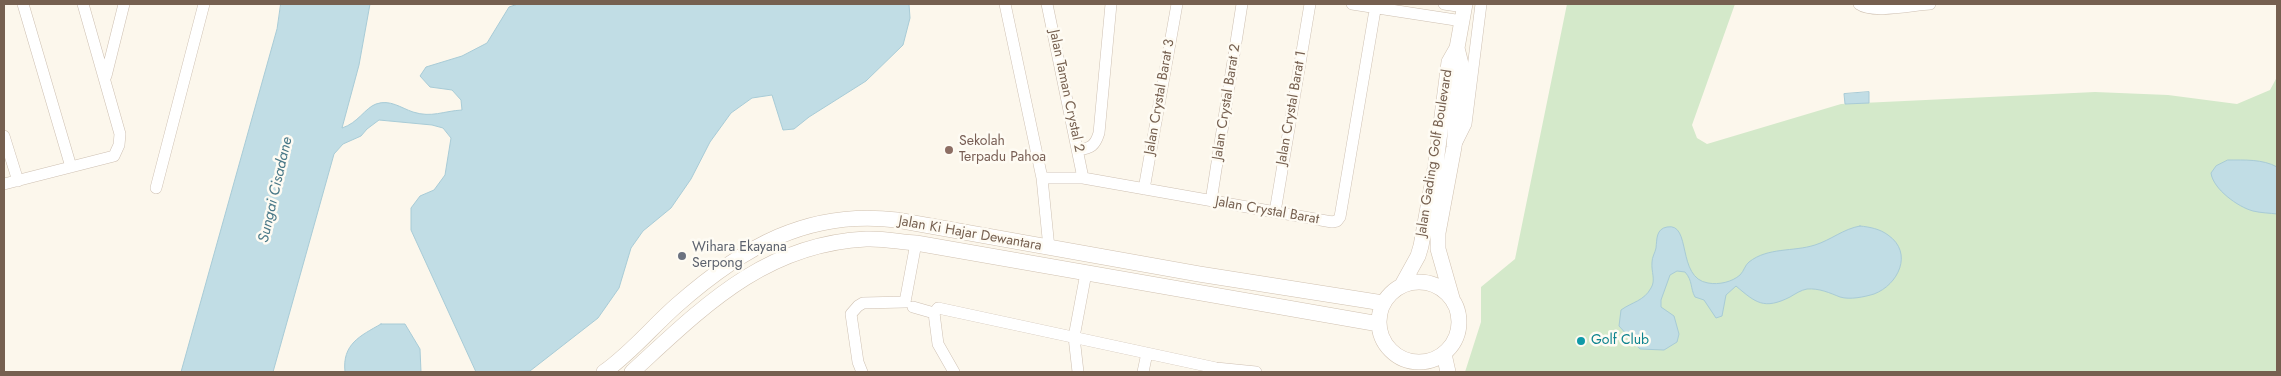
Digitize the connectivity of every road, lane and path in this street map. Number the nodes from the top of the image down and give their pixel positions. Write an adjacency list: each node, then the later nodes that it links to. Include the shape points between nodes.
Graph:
1 (23, 4): 24 (street)
2 (83, 4): 19 (street)
3 (124, 4): 19 (street)
4 (204, 4): 29 (street)
5 (1005, 4): 25 (street)
6 (1048, 4): 22 (street, Jalan Taman Crystal 2)
7 (1111, 4): 22 (street, via 1096,143)
8 (1177, 4): 30 (street, Jalan Crystal Barat 3)
9 (1242, 4): 31 (street, Jalan Crystal Barat 2)
10 (1310, 4): 32 (street, Jalan Crystal Barat 1)
11 (1352, 4): 16 (street)
12 (1444, 4): 17 (street)
13 (1481, 4): 21 (street, Jalan Gading Golf Boulevard, via 1466,124)
14 (1859, 4): 15 (street, via 1877,8)
15 (1930, 4)
16 (1375, 6): 17 (street); 32 (street, Jalan Crystal Barat, via 1340,217 1332,222)
17 (1464, 11): 18 (street, Jalan Gading Golf Boulevard)
18 (1457, 48): 21 (street, Jalan Gading Golf Boulevard, via 1461,64); 23 (street, Jalan Gading Golf Boulevard, via 1449,62)
19 (105, 78): 24 (street, via 120,134 119,145 114,156)
20 (4, 136): 27 (street)
21 (1454, 147): 23 (street); 37 (street, Jalan Gading Golf Boulevard, via 1438,233 1438,249)
22 (1078, 150): 26 (street, Jalan Taman Crystal 2)
23 (1436, 163): 36 (street, Jalan Gading Golf Boulevard, via 1418,256)
24 (71, 167): 27 (street)
25 (1042, 178): 26 (street, Jalan Crystal Barat); 34 (street)
26 (1083, 178): 30 (street, Jalan Crystal Barat)
27 (18, 181): 28 (street)
28 (4, 184)
29 (156, 188)
30 (1144, 189): 31 (street, Jalan Crystal Barat)
31 (1211, 201): 32 (street, Jalan Crystal Barat)
32 (1275, 212)
33 (916, 243): 35 (street, Jalan Ki Hajar Dewantara); 48 (street, Jalan Ki Hajar Dewantara, via 868,239 797,252 727,289); 49 (street, via 905,302 863,303 851,314)
34 (1049, 248): 38 (street, Jalan Ki Hajar Dewantara); 47 (street, Jalan Ki Hajar Dewantara, via 874,217 815,223 784,233 741,256 677,305)
35 (1086, 273): 41 (street, Jalan Ki Hajar Dewantara); 42 (street)
36 (1402, 285): 37 (street, via 1429,282); 38 (street)
37 (1452, 298): 44 (street, via 1460,321 1458,334)
38 (1383, 303): 41 (street)
39 (913, 307): 40 (street)
40 (934, 313): 42 (street, via 940,308); 50 (street, via 938,344)
41 (1379, 324): 45 (street, via 1388,346 1402,358)
42 (1074, 337): 43 (street); 51 (street)
43 (1147, 354): 46 (street); 52 (street)
44 (1444, 354): 45 (street); 54 (street)
45 (1421, 367)
46 (1216, 370): 53 (street)
47 (604, 372)
48 (632, 372)
49 (862, 372)
50 (954, 372)
51 (1078, 372)
52 (1143, 372)
53 (1256, 372)
54 (1448, 372)

